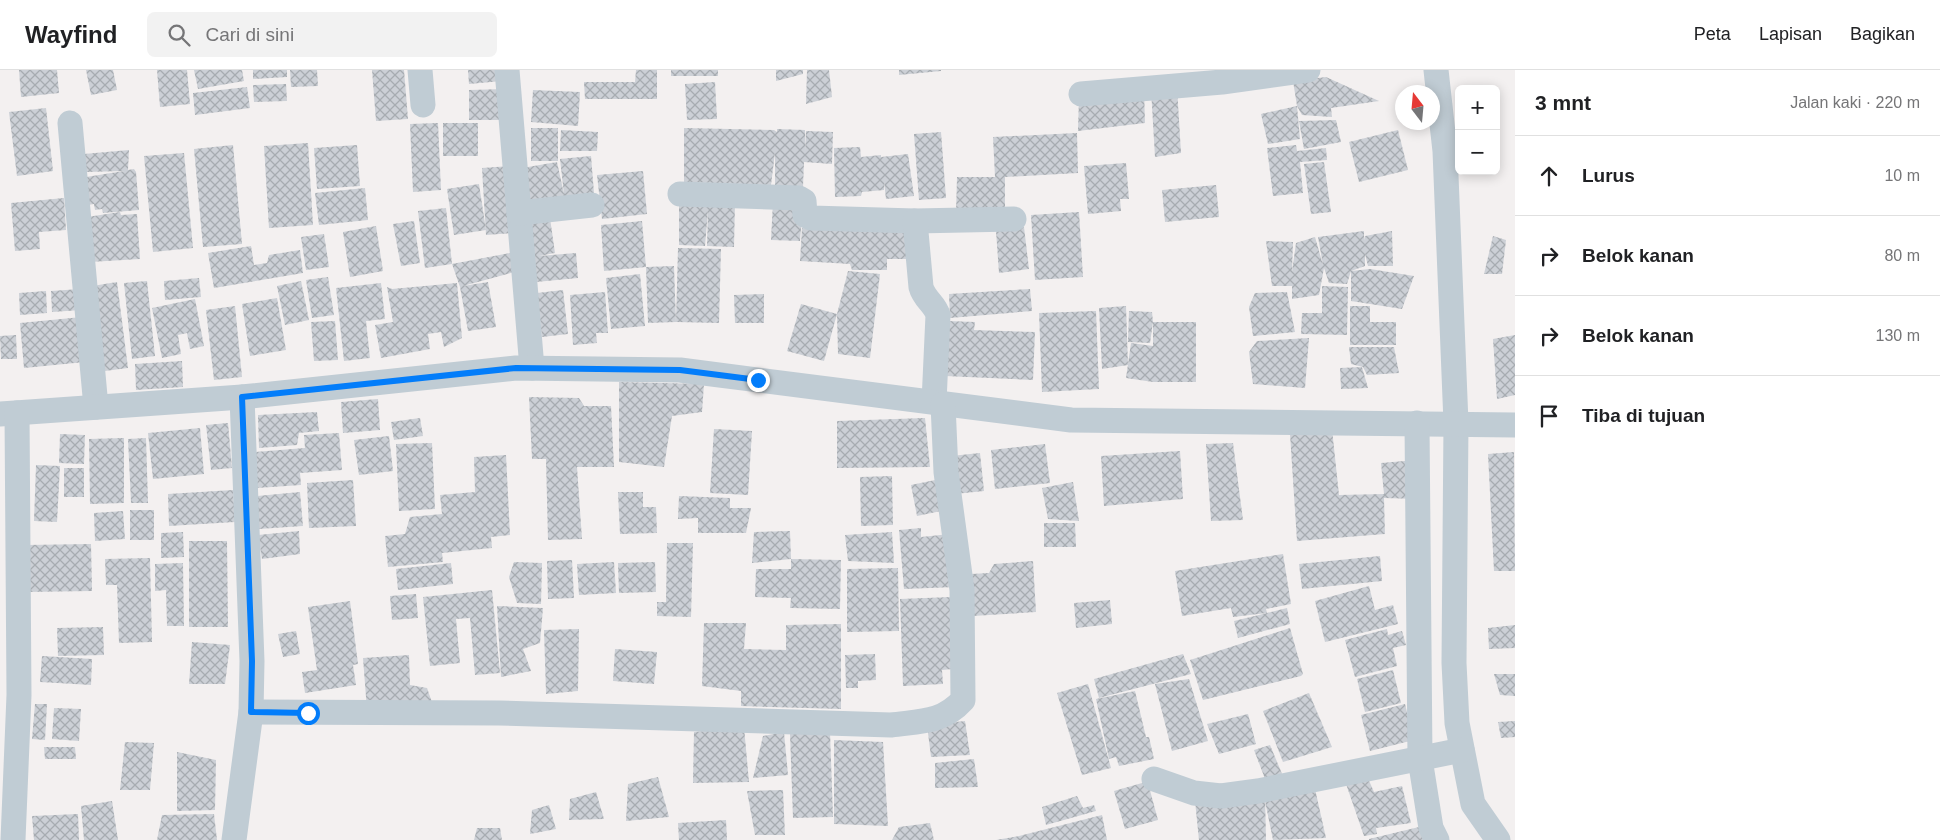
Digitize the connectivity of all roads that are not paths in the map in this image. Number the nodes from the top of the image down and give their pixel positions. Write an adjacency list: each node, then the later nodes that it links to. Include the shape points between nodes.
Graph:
1 (420, 70): 6 (street)
2 (507, 70): 10 (street)
3 (1308, 70): 5 (street, via 1222,82)
4 (1436, 70): 18 (street, via 1445,151)
5 (1081, 94)
6 (424, 105)
7 (70, 123): 16 (street)
8 (680, 194): 12 (street, via 799,198 804,200 805,215 811,218)
9 (592, 205): 10 (street)
10 (519, 213): 13 (street)
11 (1014, 219): 12 (street)
12 (915, 221): 15 (street, via 921,287 938,315)
13 (532, 368): 14 (street); 15 (street, via 680,370)
14 (242, 397): 16 (street); 20 (street)
15 (938, 403): 18 (street, via 1071,420); 20 (street, via 962,590 963,700 952,713 939,719 891,725 499,713)
16 (96, 407): 17 (street)
17 (9, 413): 24 (street, via 19,695)
18 (1436, 423): 19 (street); 21 (street); 22 (street)
19 (1515, 425)
20 (251, 712): 25 (street)
21 (1458, 751): 22 (street); 27 (street, via 1473,804)
22 (1424, 759): 23 (street, via 1258,792 1221,796 1194,794); 26 (street, via 1431,828)
23 (1154, 779)
24 (13, 840)
25 (234, 840)
26 (1437, 840)
27 (1498, 840)

